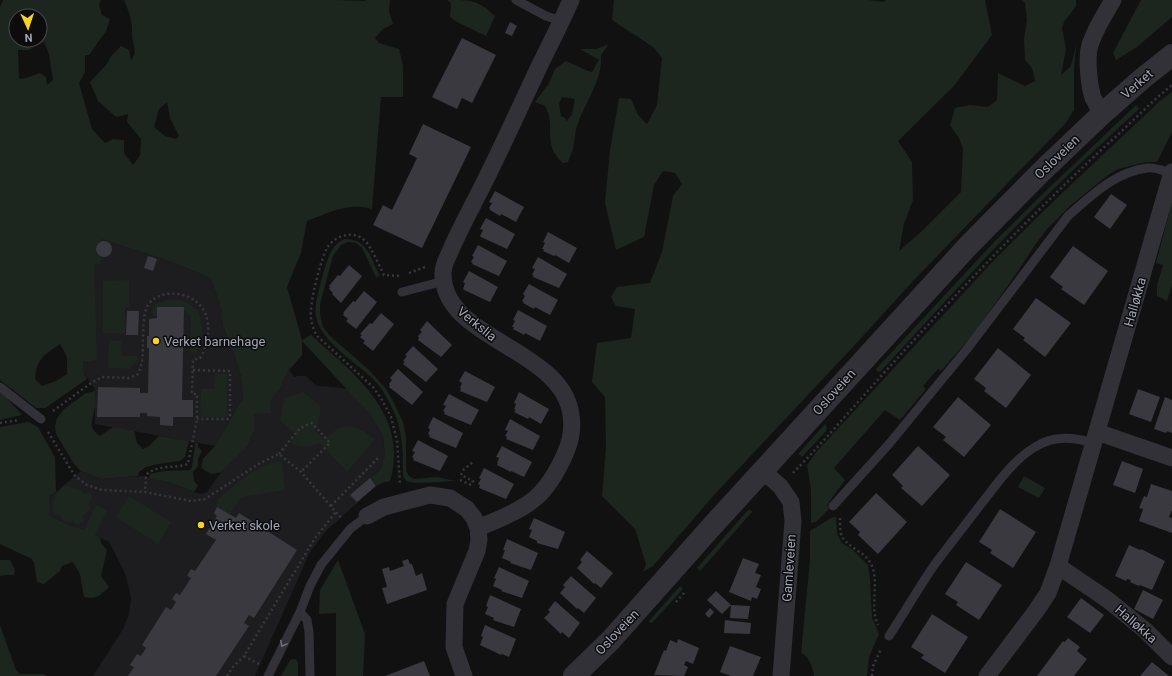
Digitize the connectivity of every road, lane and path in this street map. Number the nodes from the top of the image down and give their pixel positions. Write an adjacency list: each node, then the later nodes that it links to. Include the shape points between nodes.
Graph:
1 (516, 0): 4 (lane)
2 (571, 0): 4 (street, Verkslia)
3 (1113, 0): 7 (street, via 1090,46 1088,66 1093,98)
4 (562, 22): 12 (street, Verkslia, via 453,243 443,272)
5 (1172, 55): 7 (street, Verket)
6 (1172, 85): 23 (path, via 1033,215)
7 (1102, 114): 24 (street, Osloveien, via 968,246)
8 (1172, 172): 18 (street, Halløkka); 30 (lane, via 1148,167 1112,180 1068,216 967,349 889,444)
9 (425, 266): 10 (path)
10 (407, 274)
11 (401, 276): 28 (path, via 384,275 366,242 353,234 342,236 327,248 310,312 316,335 373,387 391,417 397,440 399,481)
12 (444, 281): 13 (lane); 33 (street, Verkslia, via 447,294 462,314 490,336 547,373 559,384 570,405 572,430 568,448 548,486 532,502 519,510)
13 (402, 292)
14 (193, 370): 16 (path, via 193,360 200,358 207,343 204,312 192,299 179,294 165,294 154,298 146,306 142,363 138,374 129,378 102,377); 17 (path, via 192,394 197,394); 17 (path, via 230,371 228,420)
15 (0, 387): 16 (lane)
16 (40, 419): 27 (path, via 74,476 87,485 102,490)
17 (197, 419): 27 (path, via 188,464 150,471 146,475)
18 (1096, 437): 21 (street); 35 (street, Halløkka); 37 (lane, via 1048,441 1035,447 1019,460 1003,476 935,564)
19 (279, 454): 25 (path); 25 (path, via 300,428 312,423 330,443); 27 (path, via 260,463 205,500)
20 (378, 458): 29 (path)
21 (1172, 458)
22 (473, 462): 26 (path, via 461,475 473,481 471,485)
23 (801, 464)
24 (763, 471): 44 (street, Osloveien, via 610,641); 45 (street, Gamleveien, via 780,486 791,502 793,521)
25 (301, 472): 29 (path)
26 (459, 480)
27 (145, 492)
28 (404, 501): 32 (street); 33 (street, via 430,495 450,498 467,509)
29 (331, 506): 31 (path)
30 (833, 506): 37 (path, via 839,514 845,541 871,563 874,570 874,615 880,630)
31 (336, 512): 34 (path); 38 (path, via 315,538)
32 (367, 516): 34 (lane)
33 (478, 528): 43 (street, via 480,540 477,551 455,604 454,647)
34 (350, 529): 36 (lane, via 321,565)
35 (1058, 566): 39 (street, Halløkka, via 1108,600 1146,631); 47 (street, Halløkka, via 1048,593)
36 (300, 612): 40 (lane, one-way to 40); 42 (lane, via 308,620)
37 (889, 636): 46 (path, via 873,666)
38 (244, 656): 40 (path); 41 (path)
39 (1172, 657)
40 (269, 672)
41 (227, 676)
42 (310, 676)
43 (464, 676)
44 (574, 676)
45 (781, 676)
46 (872, 676)
47 (986, 676)

